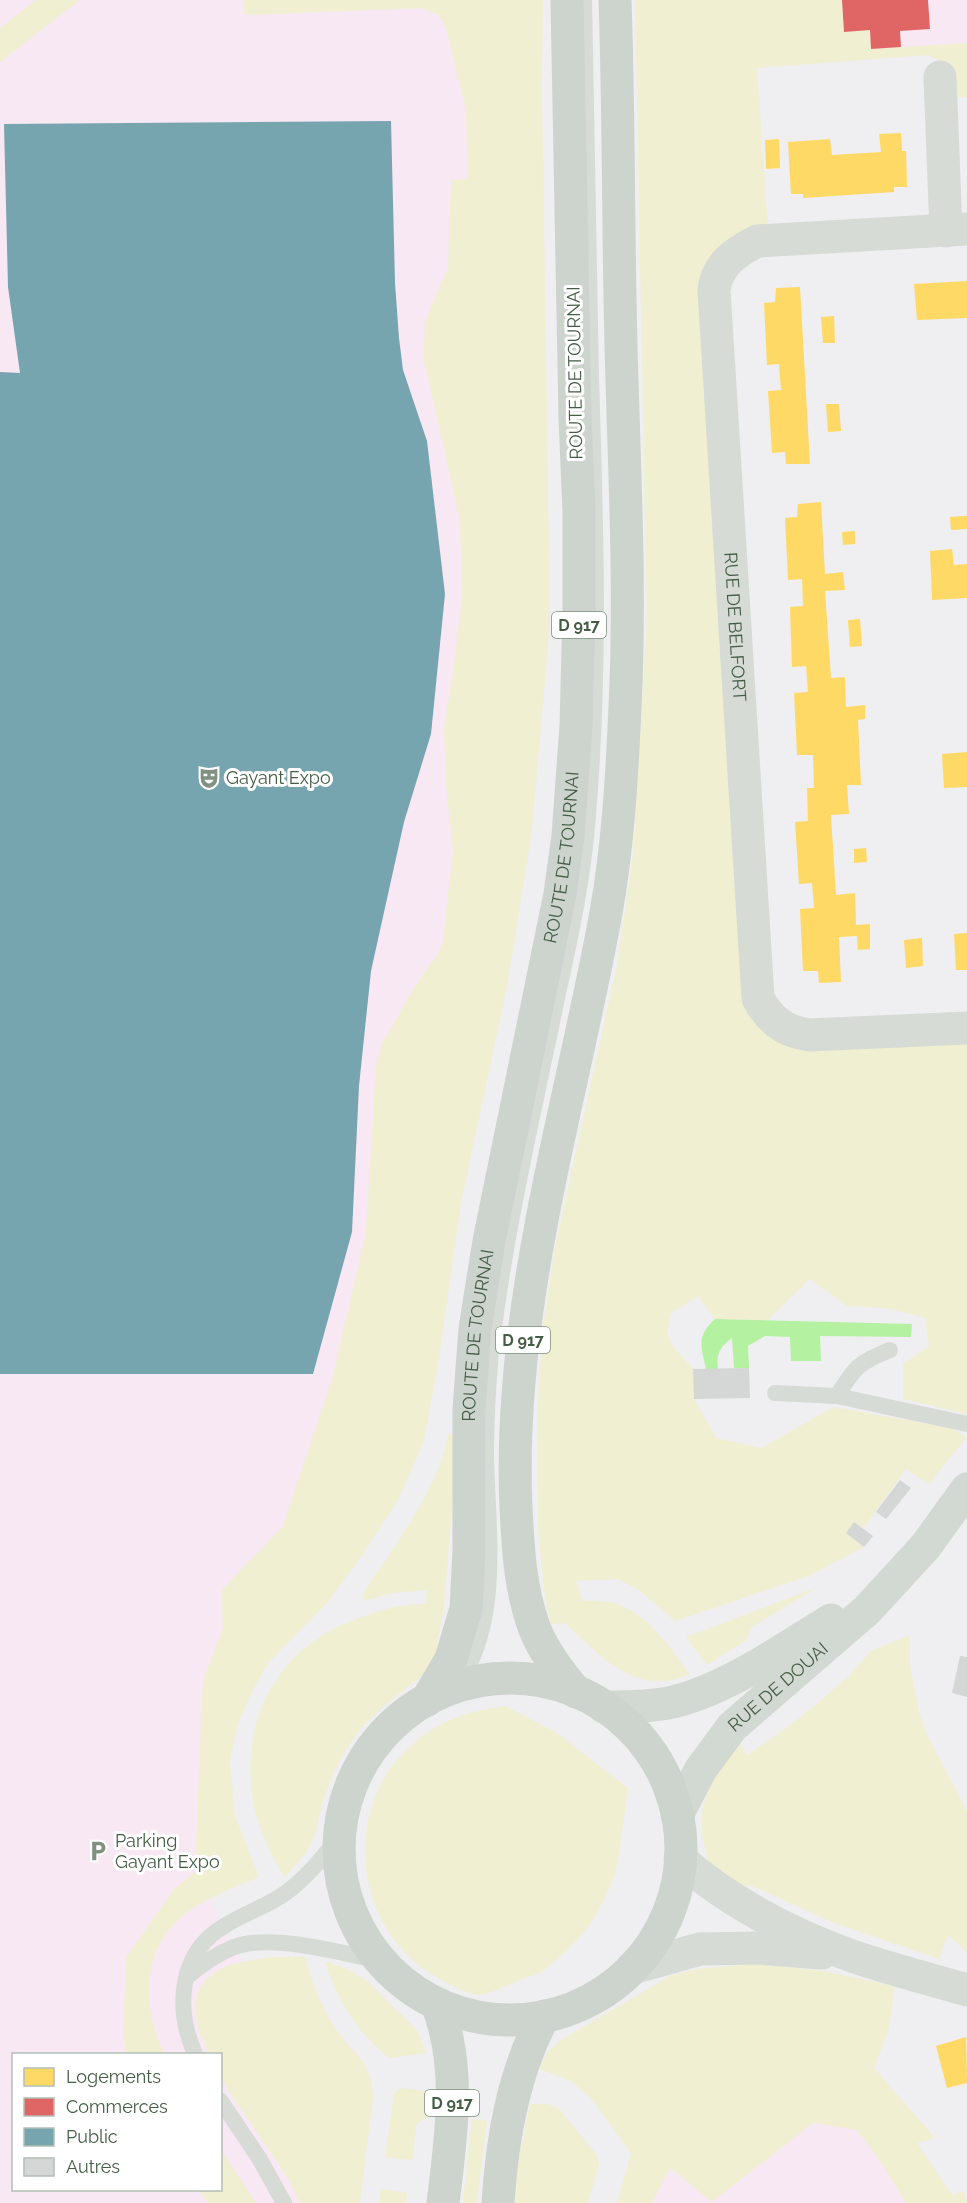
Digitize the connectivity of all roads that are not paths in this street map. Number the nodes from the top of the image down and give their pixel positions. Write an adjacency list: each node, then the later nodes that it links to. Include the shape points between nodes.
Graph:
1 (567, 0): 15 (main road, ROUTE DE TOURNAI / D 917, via 579,550 579,662 569,825 560,894 475,1329 469,1409 466,1609 451,1659)
2 (584, 0): 13 (lane, via 597,537 597,646 585,842 573,925 517,1192 495,1324 486,1422 485,1615 473,1658)
3 (615, 0): 14 (main road, D 917, via 628,623 618,824 606,913 533,1272 516,1423 518,1549 526,1602 548,1656)
4 (940, 77): 5 (street, RUE DE BELFORT)
5 (956, 230): 6 (street, RUE DE BELFORT, via 757,241 731,256 715,279 714,290 758,998 772,1020 796,1033)
6 (967, 1028)
7 (890, 1350): 9 (lane, via 867,1359 852,1371)
8 (775, 1393): 9 (lane)
9 (837, 1396): 10 (lane)
10 (967, 1424)
11 (965, 1495): 12 (street, RUE DE DOUAI)
12 (898, 1576): 16 (street, RUE DE DOUAI, via 801,1639 709,1690 644,1707); 17 (street, RUE DE DOUAI, via 867,1610 732,1727 701,1769)
13 (456, 1687): 14 (main road, via 490,1680 525,1679); 15 (main road)
14 (576, 1692): 16 (main road)
15 (427, 1700): 18 (main road, via 397,1722 371,1749 353,1782)
16 (604, 1707): 17 (main road, via 646,1746 665,1778)
17 (677, 1815): 19 (main road)
18 (340, 1835): 21 (main road, via 345,1893 359,1929); 23 (lane, via 299,1883 213,1933 195,1954)
19 (680, 1859): 20 (street, via 712,1885 756,1912); 22 (main road, via 675,1894 662,1926)
20 (851, 1955): 22 (street, via 728,1947 684,1952); 24 (street)
21 (381, 1961): 23 (lane, via 310,1947 250,1943 220,1953); 25 (main road, via 407,1986)
22 (632, 1968): 26 (main road, via 585,2002)
23 (186, 1978): 27 (lane, via 183,2010)
24 (967, 1990)
25 (437, 2004): 26 (main road, via 489,2019); 30 (main road, D 917, via 447,2036 453,2096)
26 (544, 2016): 31 (main road, via 528,2050 513,2100)
27 (194, 2053)
28 (222, 2103): 29 (lane)
29 (284, 2203)
30 (443, 2203)
31 (498, 2203)

